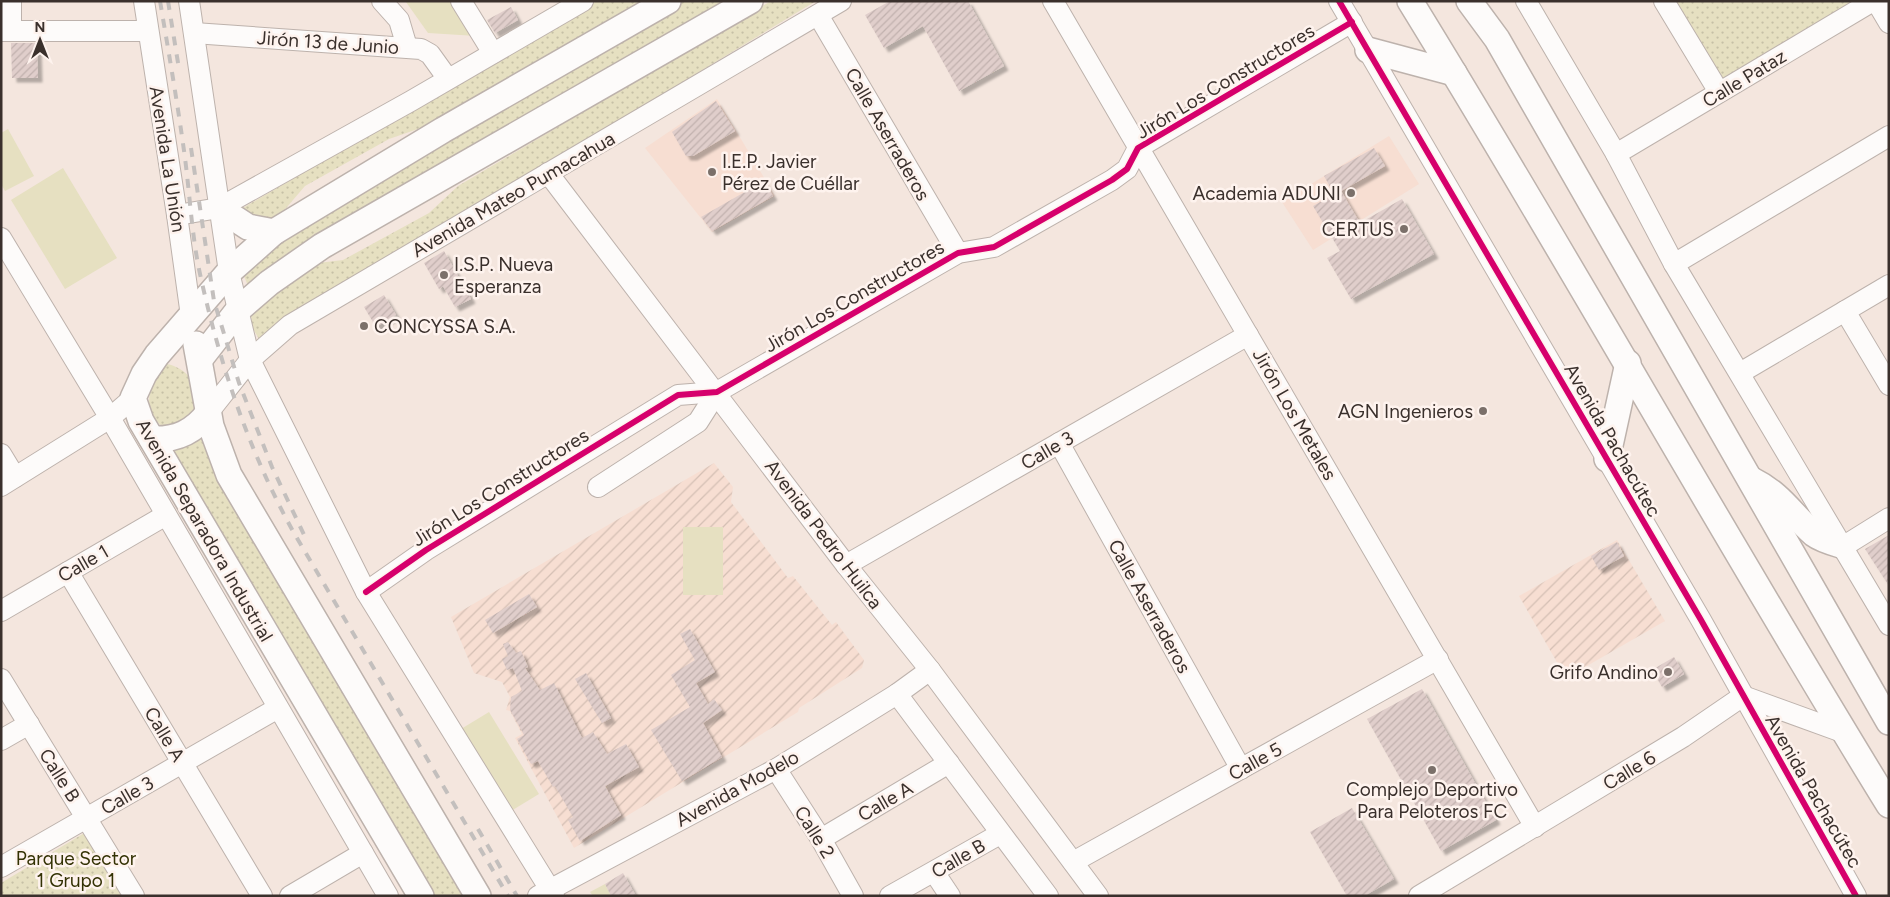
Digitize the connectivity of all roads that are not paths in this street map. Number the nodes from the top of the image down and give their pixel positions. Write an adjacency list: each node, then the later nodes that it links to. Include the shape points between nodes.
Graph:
1 (11, 1): 20 (street)
2 (144, 1): 21 (street, Avenida La Unión)
3 (189, 1): 22 (street)
4 (382, 1): 23 (street, via 399,20)
5 (461, 1): 25 (street)
6 (668, 1): 29 (main road)
7 (750, 1): 30 (main road)
8 (841, 1): 17 (street, Avenida Mateo Pumacahua)
9 (1053, 1): 32 (street, Jirón Los Metales)
10 (1339, 1): 18 (street, Avenida Pachacútec)
11 (1410, 1): 26 (main road)
12 (1469, 1): 62 (main road, via 1497,39)
13 (1526, 1): 33 (street)
14 (1664, 1): 28 (street)
15 (1874, 1): 19 (street); 28 (street, Calle Pataz)
16 (581, 2): 25 (street)
17 (818, 15): 34 (street, Avenida Mateo Pumacahua); 39 (street, Calle Aserraderos)
18 (1352, 22): 24 (street, Avenida Pachacútec); 32 (street, Jirón Los Constructores)
19 (1889, 23)
20 (6, 31): 21 (street)
21 (148, 32): 36 (street, Avenida La Unión)
22 (194, 33): 23 (street, Jirón 13 de Junio); 35 (street)
23 (407, 47): 27 (street, Jirón 13 de Junio, via 430,54)
24 (1368, 50): 26 (main road); 61 (street, Avenida Pachacútec)
25 (494, 53): 27 (street)
26 (1454, 73): 50 (main road)
27 (448, 80): 35 (street)
28 (1720, 92): 33 (street, Calle Pataz)
29 (502, 97): 30 (main road); 37 (main road)
30 (523, 132): 43 (main road, via 322,246 269,283)
31 (1889, 136): 40 (street)
32 (1138, 148): 39 (street, Jirón Los Constructores, via 1127,169 1112,180 994,247); 46 (street, Jirón Los Metales)
33 (1616, 154): 40 (street)
34 (548, 173): 49 (street, Avenida Mateo Pumacahua, via 290,325); 54 (street, Avenida Pedro Huilca)
35 (219, 208): 36 (street); 37 (main road, via 248,227); 41 (street)
36 (178, 215): 45 (street, Avenida La Unión)
37 (274, 232): 41 (main road)
38 (1, 238): 57 (street, Avenida Separadora Industrial)
39 (958, 253): 54 (street, Jirón Los Constructores)
40 (1674, 264): 51 (street)
41 (229, 272): 43 (street); 45 (main road)
42 (1889, 285): 44 (street)
43 (239, 309): 48 (main road); 49 (street)
44 (1845, 311): 51 (street); 53 (street)
45 (191, 316): 47 (main road, Avenida Separadora Industrial); 48 (main road)
46 (1248, 334): 59 (street, Calle 3); 73 (street, Jirón Los Metales)
47 (156, 355): 52 (main road, via 184,362); 55 (main road, Avenida Separadora Industrial)
48 (200, 359): 52 (main road)
49 (250, 360): 56 (street, Avenida Mateo Pumacahua); 70 (street)
50 (1628, 364): 61 (main road); 81 (main road)
51 (1740, 373): 67 (street)
52 (204, 385): 56 (main road)
53 (1889, 385)
54 (717, 392): 64 (street, via 698,422); 68 (street, Avenida Pedro Huilca); 70 (street, Jirón Los Constructores, via 678,395 426,550)
55 (133, 398): 57 (street); 58 (main road, Avenida Separadora Industrial, via 135,410)
56 (208, 413): 58 (main road, via 185,434); 103 (main road, via 233,483)
57 (110, 418): 63 (street); 65 (street, Avenida Separadora Industrial)
58 (152, 439): 102 (main road, Avenida Separadora Industrial)
59 (1059, 443): 68 (street, Calle 3); 86 (street, Calle Aserraderos)
60 (1, 454): 63 (street)
61 (1607, 459): 77 (street, Avenida Pachacútec)
62 (1747, 477): 67 (main road, via 1786,502 1815,535); 79 (main road)
63 (8, 481)
64 (598, 487)
65 (166, 515): 69 (street, Calle 1); 78 (street, Avenida Separadora Industrial)
66 (1889, 518): 67 (street)
67 (1844, 546): 72 (street)
68 (846, 565): 74 (street, Avenida Pedro Huilca)
69 (68, 572): 71 (street, Calle 1); 83 (street, Calle A)
70 (366, 592): 96 (street)
71 (1, 611)
72 (1889, 625)
73 (1438, 659): 86 (street, Calle 5); 89 (street, Jirón Los Metales)
74 (930, 670): 76 (street, Avenida Modelo); 93 (street, Avenida Pedro Huilca)
75 (1, 679): 80 (street, Calle B)
76 (897, 694): 84 (street); 85 (street, Avenida Modelo)
77 (1743, 696): 81 (street); 89 (street, Calle 6, via 1683,737); 97 (street, Avenida Pachacútec)
78 (278, 708): 83 (street, Calle 3); 92 (street, Avenida Separadora Industrial)
79 (1889, 722)
80 (29, 724): 82 (street); 88 (street, Calle B)
81 (1845, 733): 87 (main road)
82 (1, 740)
83 (183, 763): 88 (street, Calle 3); 99 (street, Calle A)
84 (949, 763): 90 (street); 91 (street, Calle A)
85 (776, 769): 91 (street, Calle 2); 96 (street, Avenida Modelo)
86 (1241, 769): 93 (street, Calle 5)
87 (1889, 805)
88 (87, 818): 94 (street, Calle 3); 98 (street, Calle B)
89 (1535, 827): 109 (street, Calle 6)
90 (1000, 834): 95 (street, Calle B); 107 (street)
91 (821, 838): 104 (street, Calle 2)
92 (363, 853): 100 (street); 101 (street, Avenida Separadora Industrial)
93 (1073, 862): 108 (street, Avenida Pedro Huilca)
94 (1, 867)
95 (934, 872): 105 (street, Calle B); 106 (street)
96 (547, 894)
97 (1850, 894)
98 (134, 896)
99 (262, 896)
100 (290, 896)
101 (388, 896)
102 (421, 896)
103 (478, 896)
104 (854, 896)
105 (890, 896)
106 (950, 896)
107 (1048, 896)
108 (1098, 896)
109 (1420, 896)

